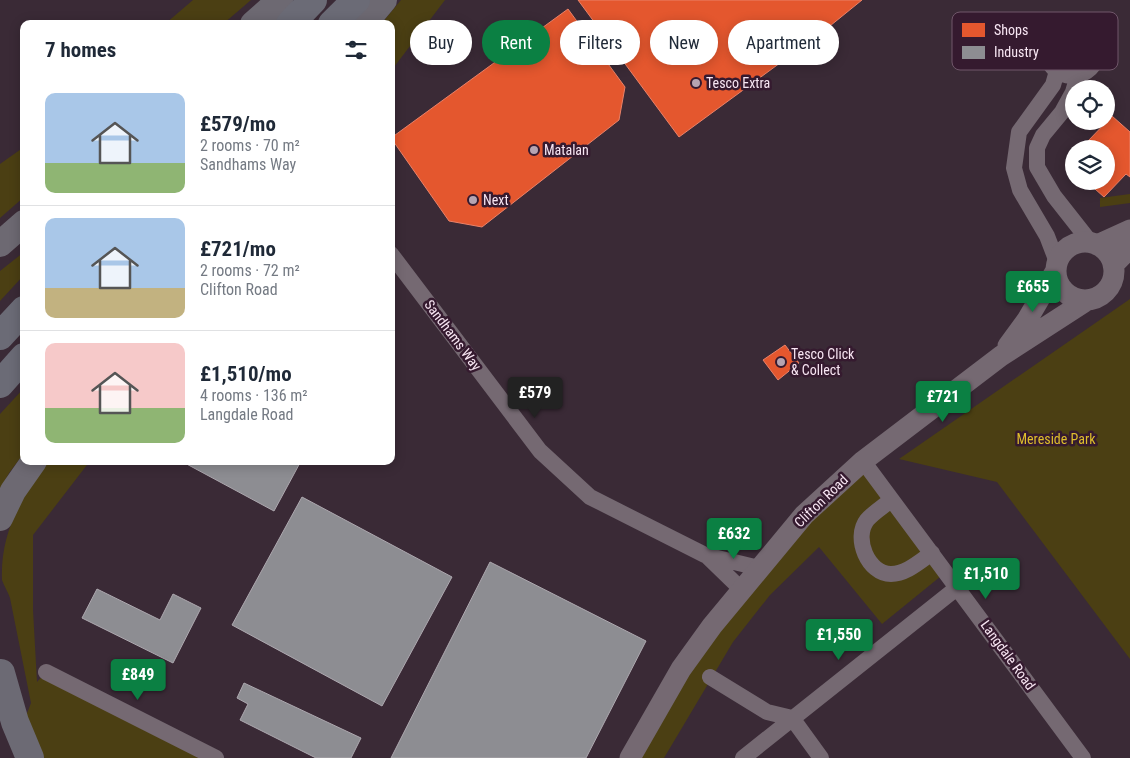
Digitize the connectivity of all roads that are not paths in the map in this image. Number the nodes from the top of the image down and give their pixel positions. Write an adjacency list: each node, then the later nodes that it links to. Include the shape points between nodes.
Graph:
1 (280, 0): 5 (main road)
2 (314, 0): 6 (highway)
3 (356, 0): 7 (highway)
4 (384, 0): 8 (main road)
5 (258, 20)
6 (294, 20)
7 (336, 20)
8 (367, 20)
9 (1087, 70): 11 (street)
10 (1057, 71): 11 (street); 19 (street, via 1053,85 1019,132 1014,168 1020,190 1047,236)
11 (1078, 75): 15 (street, via 1062,112 1037,148 1037,167 1054,196)
12 (20, 226): 14 (main road)
13 (1130, 230): 15 (street, Clifton Road)
14 (0, 244)
15 (1094, 244): 18 (street, via 1110,256); 19 (street, Clifton Road, via 1072,245 1061,254)
16 (1130, 248): 18 (street)
17 (395, 259): 31 (street, Sandhams Way, via 540,451 590,497)
18 (1113, 265): 20 (street, Clifton Road, via 1114,273 1108,289 1094,299)
19 (1056, 267): 20 (street, via 1062,289 1076,299); 23 (street, Clifton Road, via 1027,320)
20 (1086, 300): 23 (street, Clifton Road)
21 (20, 314): 22 (highway)
22 (0, 336)
23 (1001, 356): 26 (street, Clifton Road)
24 (20, 362): 25 (highway)
25 (0, 384)
26 (863, 461): 28 (street, Langdale Road); 32 (street, Clifton Road, via 804,515)
27 (31, 465): 29 (main road)
28 (891, 500): 30 (street, Langdale Road); 30 (street, via 863,527 861,541 867,558 879,570 892,574 904,571)
29 (0, 518)
30 (932, 553): 33 (street, Langdale Road)
31 (705, 555): 32 (street, Sandhams Way); 34 (street, Sandhams Way)
32 (759, 568): 34 (street, Clifton Road)
33 (958, 587): 38 (street); 45 (street, Langdale Road)
34 (741, 589): 42 (street, Clifton Road, via 682,669)
35 (0, 671): 39 (highway); 40 (highway)
36 (46, 672): 41 (street)
37 (710, 677): 38 (street, via 767,712)
38 (792, 718): 43 (street); 44 (street)
39 (0, 728)
40 (30, 758)
41 (216, 758)
42 (630, 758)
43 (744, 758)
44 (821, 758)
45 (1083, 758)

